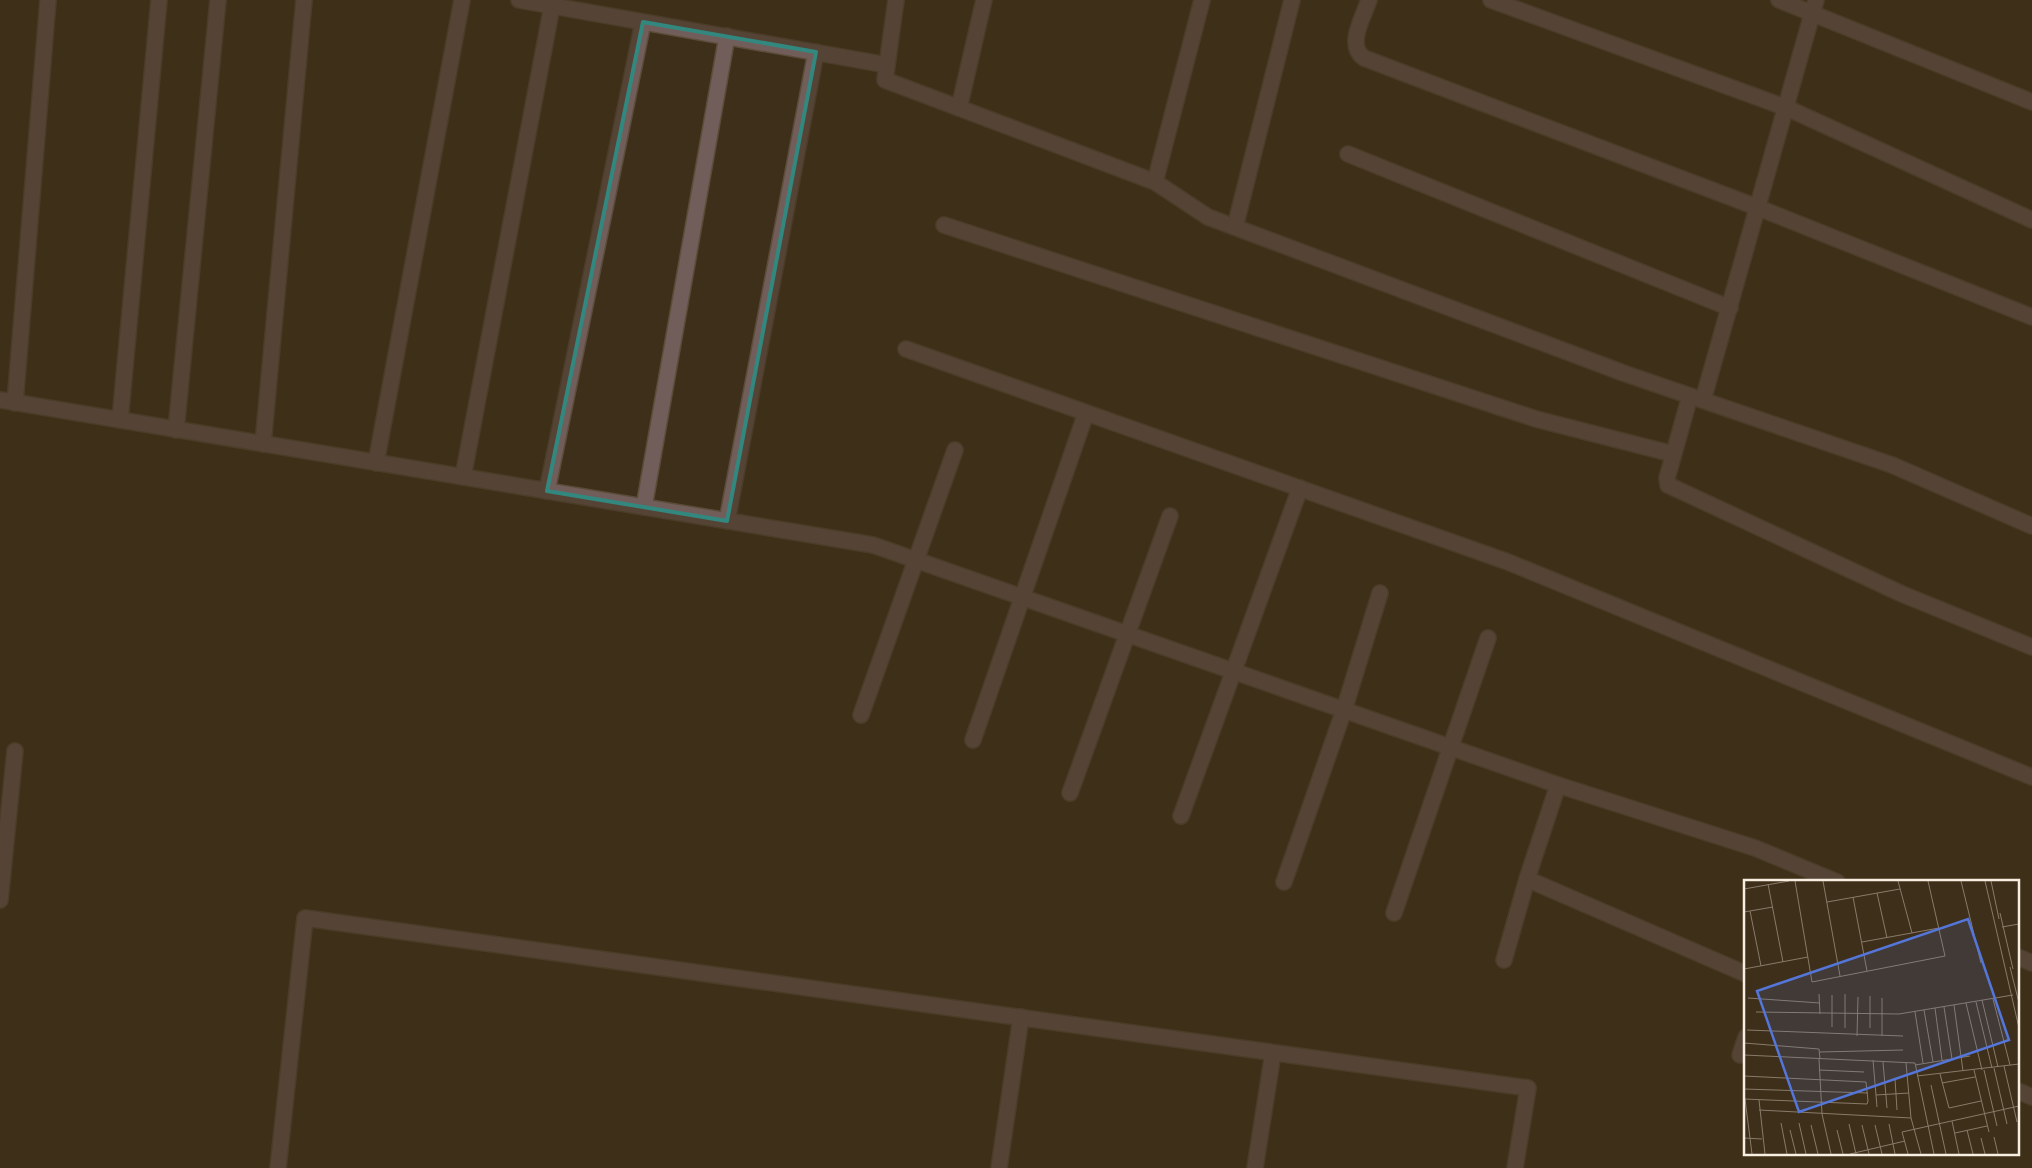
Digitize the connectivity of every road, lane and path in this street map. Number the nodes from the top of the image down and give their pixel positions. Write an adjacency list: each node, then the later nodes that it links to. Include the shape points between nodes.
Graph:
1 (48, 0): 34 (street)
2 (159, 0): 36 (street)
3 (218, 0): 37 (street)
4 (304, 0): 38 (street)
5 (462, 0): 41 (street)
6 (519, 0): 14 (street)
7 (896, 0): 19 (street)
8 (984, 0): 21 (street)
9 (1202, 0): 24 (street)
10 (1292, 0): 28 (street)
11 (1369, 0): 25 (street, via 1354,43 1357,53 1364,58)
12 (1491, 0): 22 (street)
13 (1780, 0): 15 (street)
14 (552, 6): 16 (street); 42 (street)
15 (1815, 6): 20 (street); 22 (street)
16 (643, 22): 17 (street); 44 (street)
17 (727, 36): 18 (street); 45 (street)
18 (816, 52): 19 (street); 47 (street)
19 (887, 65): 21 (street, via 885,80)
20 (2032, 102)
21 (958, 108): 24 (street)
22 (1787, 108): 25 (street); 26 (street)
23 (1348, 154): 29 (street)
24 (1155, 182): 28 (street, via 1208,217)
25 (1759, 208): 29 (street); 30 (street)
26 (2032, 220)
27 (944, 225): 40 (street, via 1536,419)
28 (1235, 227): 32 (street)
29 (1730, 308): 32 (street)
30 (2032, 317)
31 (906, 349): 35 (street)
32 (1696, 398): 40 (street); 48 (street, via 1892,465)
33 (0, 400): 34 (street)
34 (15, 403): 36 (street)
35 (1086, 413): 43 (street); 51 (street)
36 (120, 420): 37 (street)
37 (176, 430): 38 (street)
38 (263, 444): 41 (street)
39 (955, 450): 49 (street)
40 (1673, 454): 54 (street, via 1667,478 1673,489 1902,594)
41 (376, 463): 42 (street)
42 (463, 477): 44 (street)
43 (1300, 488): 55 (street); 61 (street, via 1508,562)
44 (547, 491): 45 (street)
45 (644, 507): 47 (street)
46 (1170, 516): 52 (street)
47 (727, 521): 49 (street, via 873,546)
48 (2032, 526)
49 (916, 560): 51 (street); 57 (street)
50 (1380, 593): 56 (street)
51 (1022, 598): 52 (street); 58 (street)
52 (1127, 634): 55 (street); 63 (street)
53 (1488, 638): 59 (street)
54 (2032, 647)
55 (1233, 671): 56 (street); 64 (street)
56 (1344, 710): 59 (street); 67 (street)
57 (861, 714)
58 (973, 740)
59 (1450, 747): 62 (street); 69 (street)
60 (15, 751): 68 (street)
61 (2032, 777)
62 (1558, 785): 65 (street); 66 (street, via 1755,848)
63 (1070, 793)
64 (1181, 816)
65 (1527, 879): 71 (street); 73 (street)
66 (1832, 880)
67 (1284, 882)
68 (0, 900)
69 (1394, 913)
70 (2020, 959): 72 (street)
71 (1504, 960)
72 (2032, 963)
73 (1744, 973)
74 (1020, 1018): 76 (street); 80 (street, via 305,918); 81 (street)
75 (1744, 1043): 77 (street)
76 (1273, 1053): 82 (street); 83 (street, via 1528,1088)
77 (1740, 1055)
78 (2020, 1092): 79 (street)
79 (2032, 1097)
80 (278, 1168)
81 (999, 1168)
82 (1255, 1168)
83 (1515, 1168)

